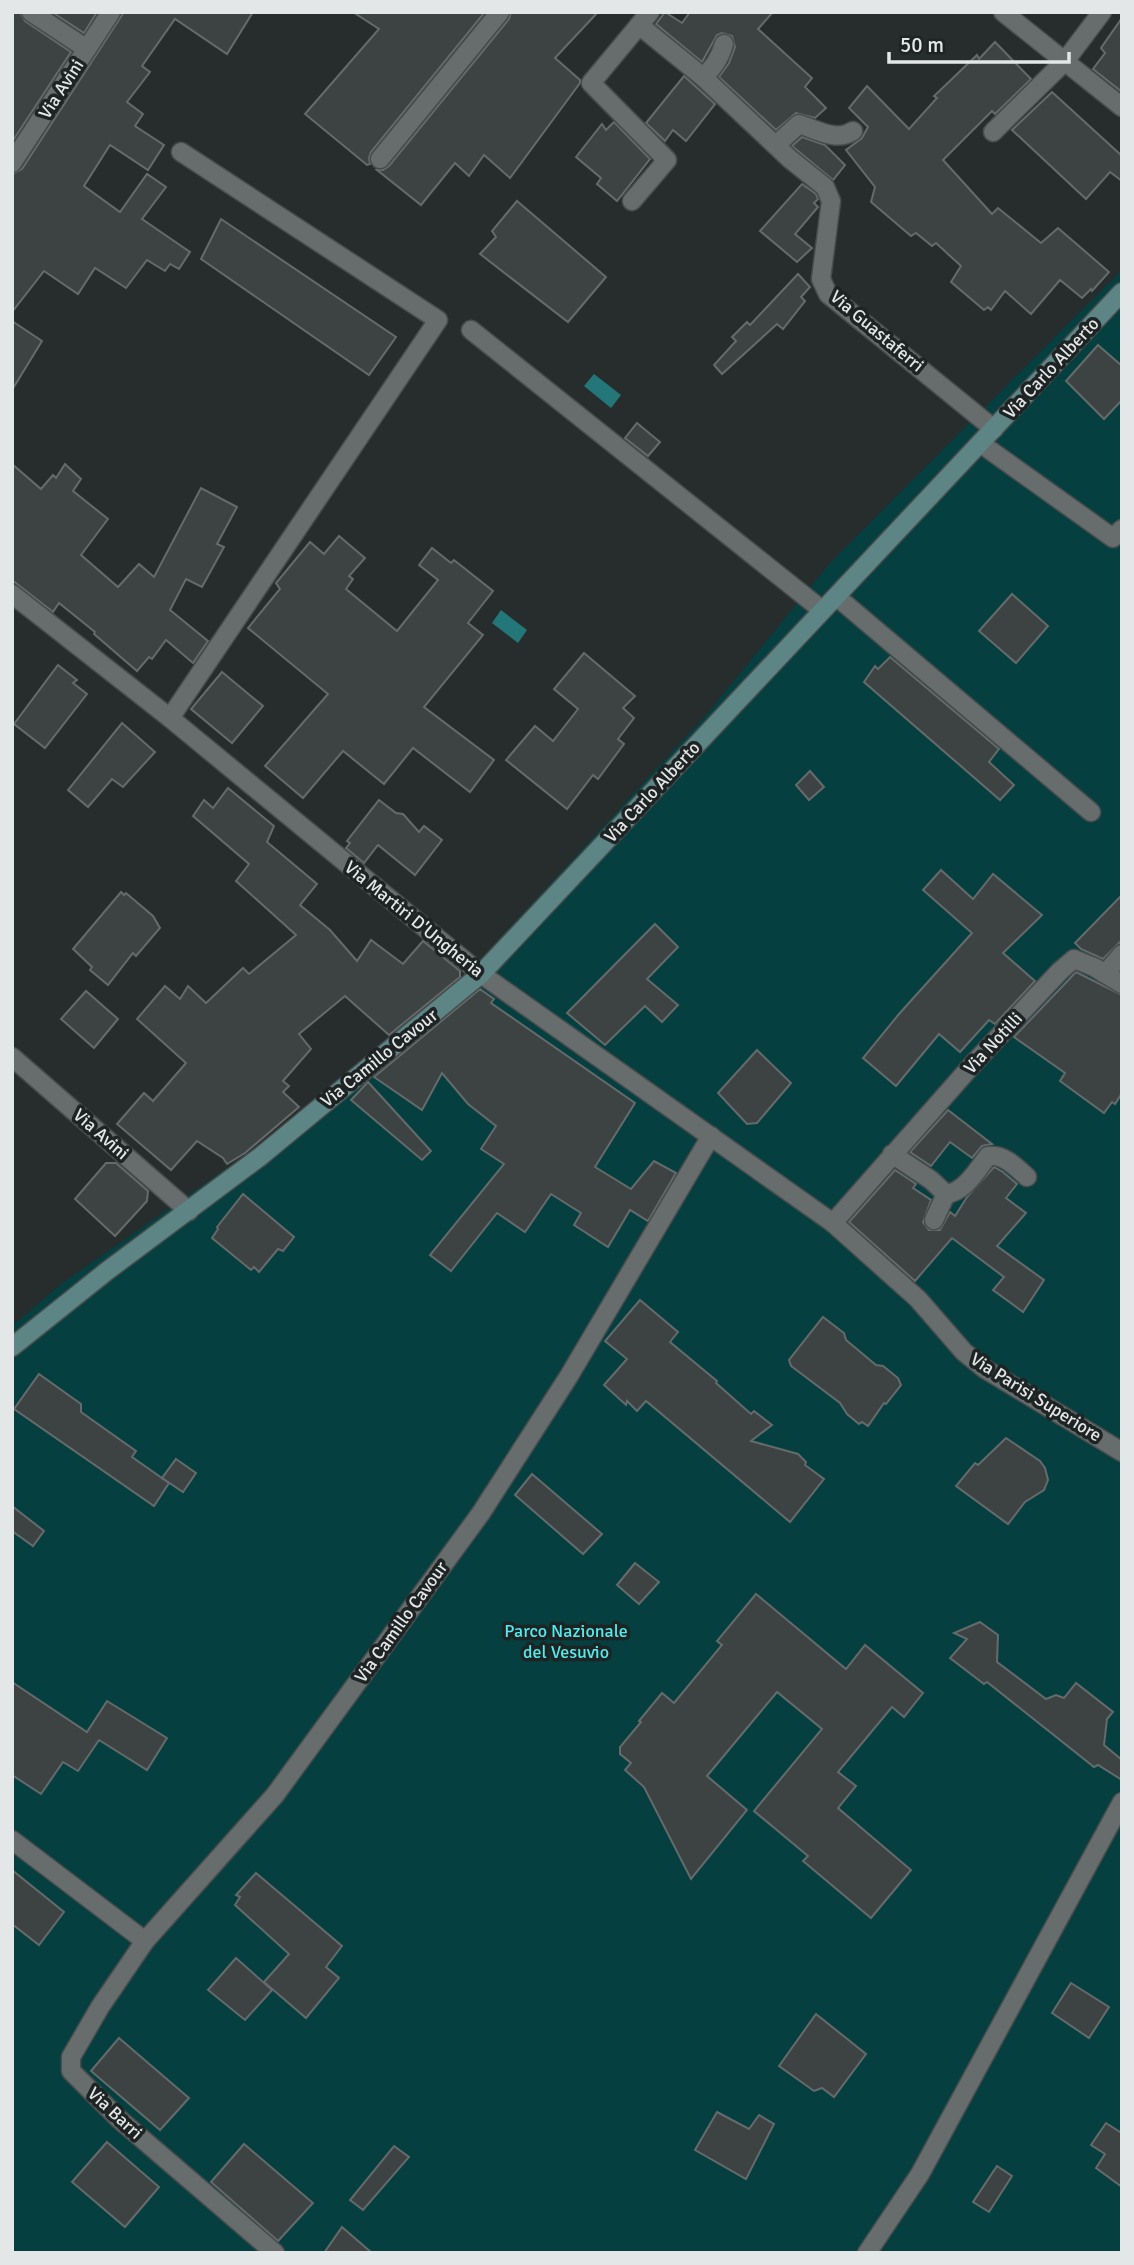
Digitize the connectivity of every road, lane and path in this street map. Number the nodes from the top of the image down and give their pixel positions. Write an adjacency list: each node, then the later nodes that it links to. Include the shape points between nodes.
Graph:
1 (31, 12): 8 (street, Via Avini)
2 (111, 12): 8 (street, Via Avini)
3 (500, 12): 16 (street)
4 (1003, 12): 9 (street)
5 (1102, 12): 9 (street)
6 (645, 18): 10 (street, Via Guastaferri); 18 (street, Via Guastaferri, via 591,83 667,160)
7 (724, 44): 10 (street, via 713,69)
8 (87, 49): 17 (street, Via Avini)
9 (1065, 61): 11 (street); 13 (street)
10 (703, 78): 14 (street, Via Guastaferri)
11 (1122, 107)
12 (853, 131): 14 (street, via 832,135 799,124)
13 (993, 132)
14 (776, 145): 21 (street, Via Guastaferri, via 825,187 831,201 821,279 828,295)
15 (181, 152): 27 (street, via 438,320)
16 (380, 159)
17 (12, 163)
18 (632, 201)
19 (1122, 292): 21 (street, Via Carlo Alberto)
20 (471, 330): 26 (street)
21 (994, 429): 22 (street, Via Carlo Alberto)
22 (981, 443): 23 (street, via 1113,538); 25 (street, Via Carlo Alberto)
23 (1122, 528)
24 (12, 594): 27 (street, Via Martiri D'Ungheria)
25 (837, 597): 26 (street, Via Carlo Alberto); 28 (street)
26 (822, 610): 30 (street, Via Carlo Alberto)
27 (170, 719): 30 (street, Via Martiri D'Ungheria)
28 (1091, 812)
29 (1122, 954): 31 (street)
30 (481, 974): 34 (street, Via Martiri D'Ungheria); 38 (street, Via Camillo Cavour)
31 (1105, 974): 32 (street, Via Notilli); 35 (street, Via Notilli, via 1074,959)
32 (1122, 984)
33 (12, 1056): 38 (street, Via Avini)
34 (711, 1136): 40 (street, Via Martiri D'Ungheria); 45 (street, Via Camillo Cavour, via 569,1376 481,1513 275,1795)
35 (892, 1154): 37 (street); 40 (street, Via Notilli)
36 (1027, 1177): 37 (street, via 1013,1164 988,1156 964,1186)
37 (946, 1194): 39 (street)
38 (190, 1211): 41 (street, Via Camillo Cavour)
39 (934, 1220)
40 (833, 1223): 42 (street, Via Parisi Superiore, via 918,1298 964,1352 985,1369)
41 (12, 1348)
42 (1122, 1451)
43 (1122, 1802): 47 (street, via 920,2174)
44 (12, 1840): 45 (street)
45 (145, 1941): 46 (street, Via Barri, via 71,2057 71,2071 119,2119)
46 (275, 2253)
47 (867, 2253)

